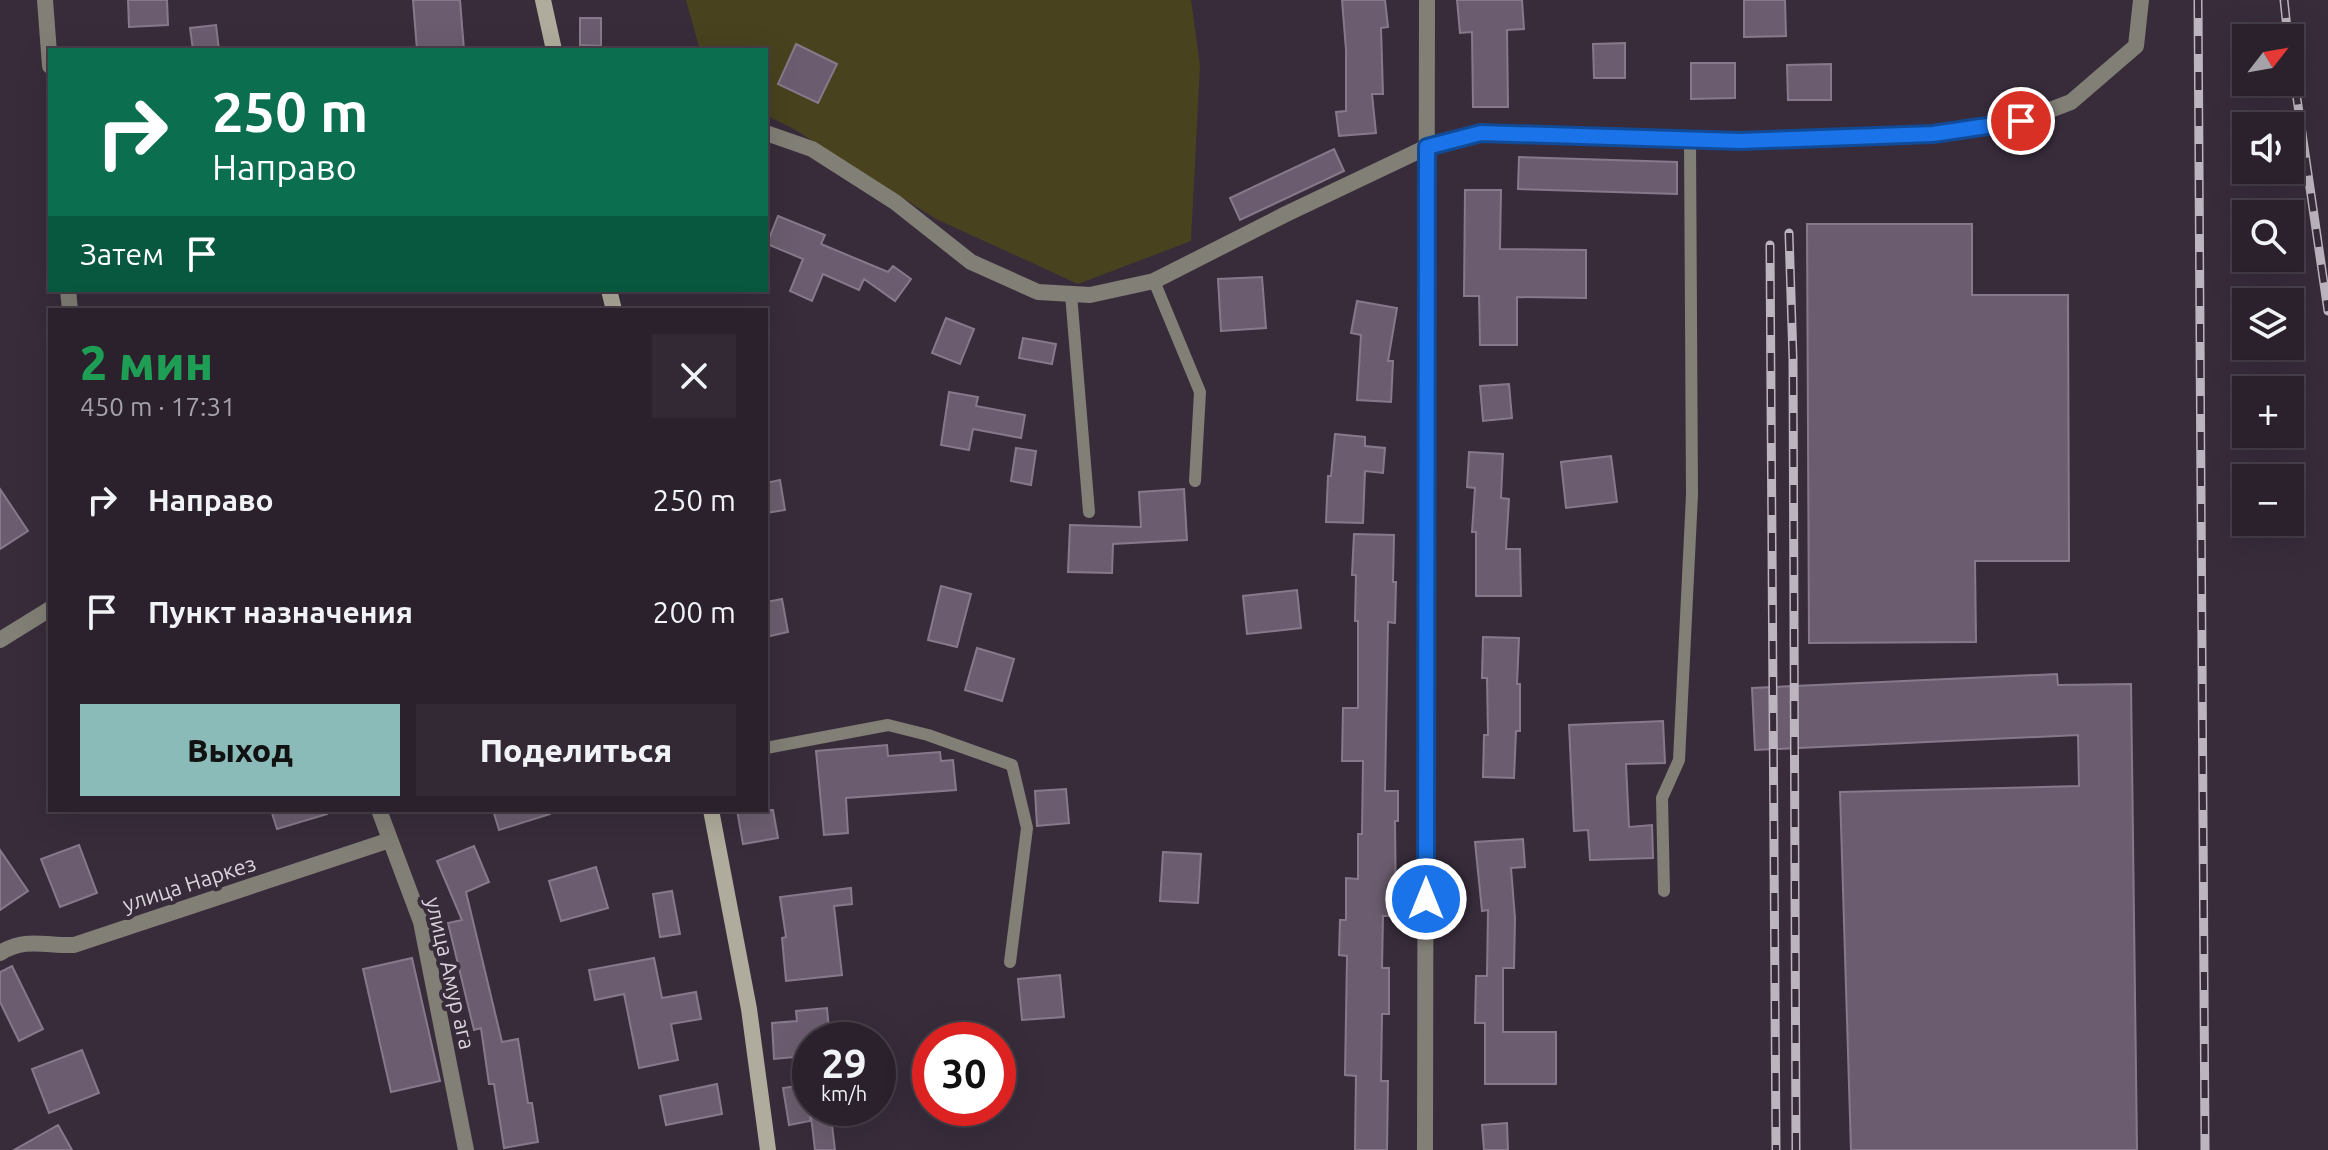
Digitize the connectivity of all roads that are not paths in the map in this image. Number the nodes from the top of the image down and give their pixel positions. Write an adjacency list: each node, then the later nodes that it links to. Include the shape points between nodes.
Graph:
1 (45, 0): 5 (street)
2 (543, 0): 6 (main road)
3 (1427, 0): 9 (street)
4 (2141, 0): 8 (street, via 2136,46 2071,102 2021,121 1933,134)
5 (49, 48)
6 (554, 48)
7 (768, 134): 11 (street, via 812,149 895,202 971,262 1038,292)
8 (1690, 139): 9 (street, via 1481,133); 20 (lane, via 1692,495 1679,760 1662,798)
9 (1427, 147): 10 (street); 25 (street)
10 (1154, 281): 11 (street); 12 (lane, via 1200,392)
11 (1071, 294): 13 (lane)
12 (1195, 481)
13 (1089, 512)
14 (48, 610): 15 (street)
15 (0, 640)
16 (768, 748): 22 (lane, via 888,725 1012,765 1027,828)
17 (380, 812): 19 (street, улица Амур ага)
18 (711, 812): 24 (main road, via 749,1009)
19 (390, 840): 21 (street, улица Наркез, via 74,945 28,941); 23 (street, улица Амур ага, via 421,922)
20 (1664, 891)
21 (0, 953)
22 (1010, 962)
23 (466, 1150)
24 (768, 1150)
25 (1425, 1150)

